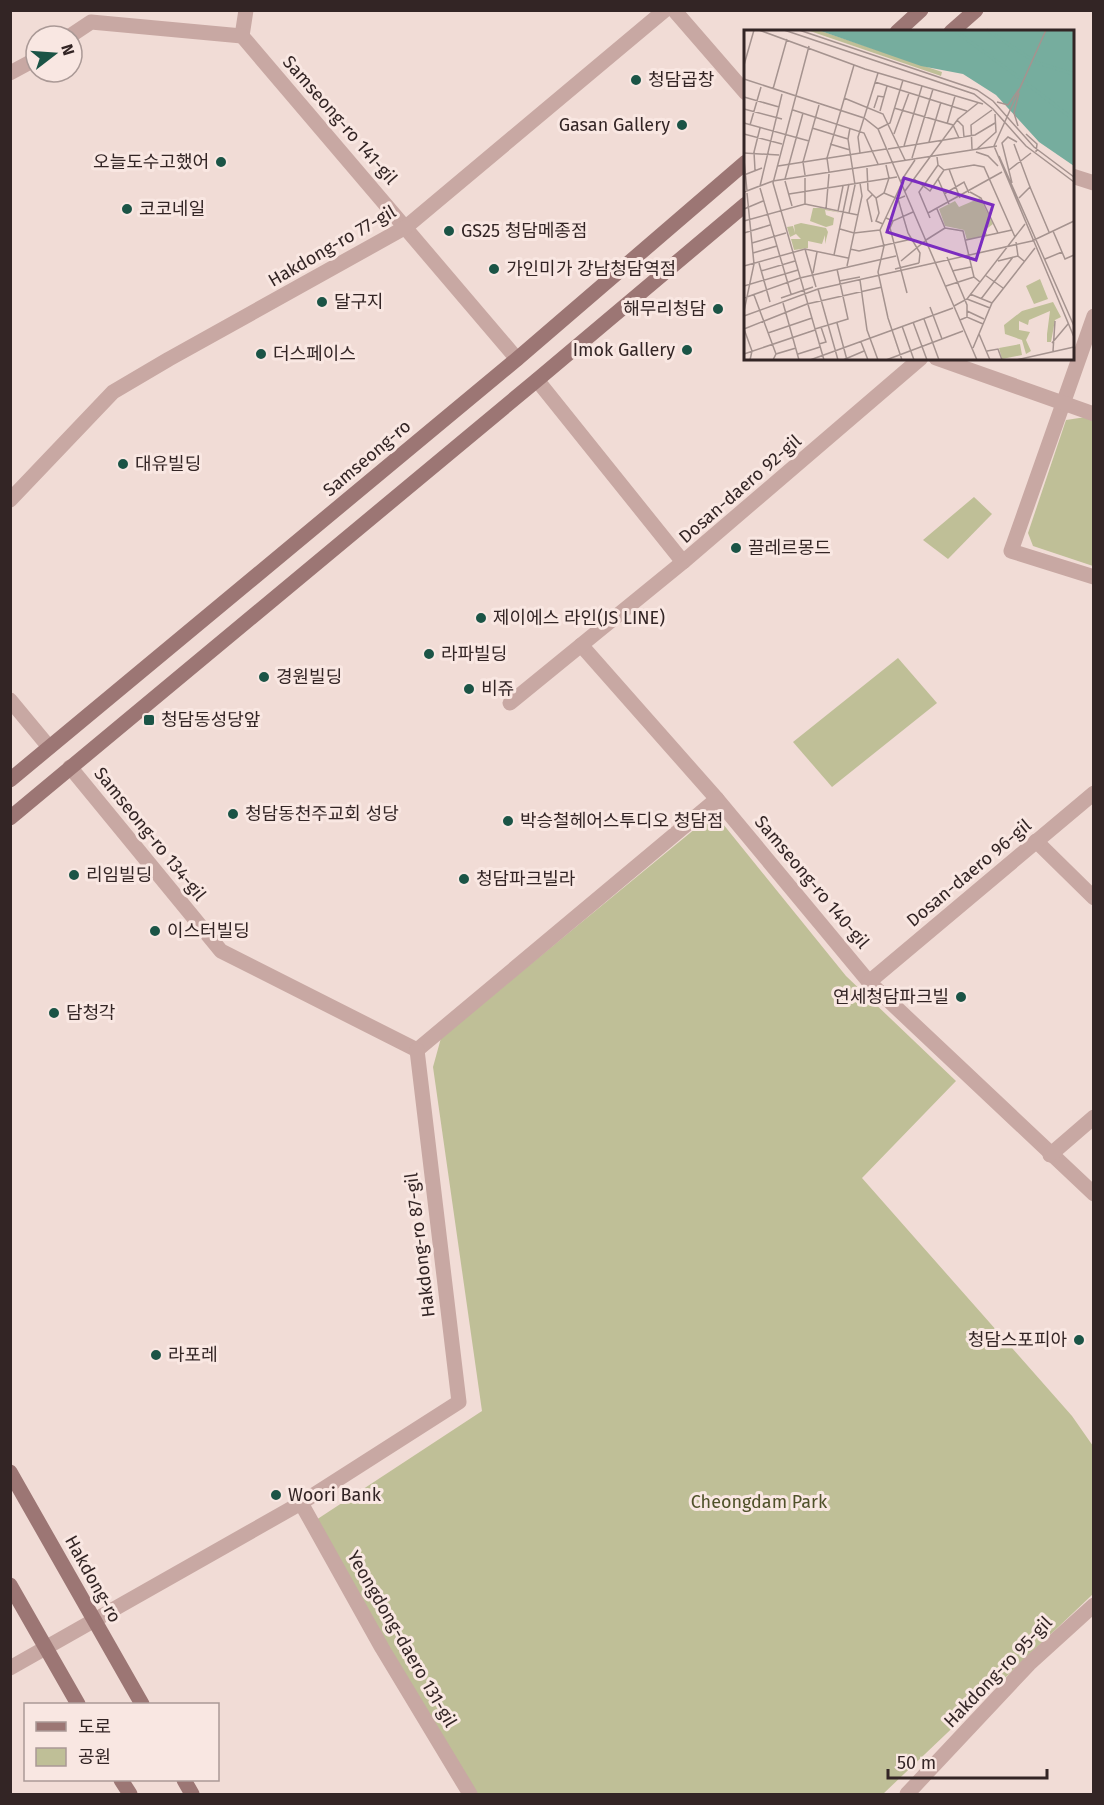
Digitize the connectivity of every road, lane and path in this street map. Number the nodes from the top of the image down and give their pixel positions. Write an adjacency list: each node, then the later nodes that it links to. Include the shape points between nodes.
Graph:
1 (246, 10): 9 (street)
2 (665, 10): 17 (street, Hakdong-ro 77-gil)
3 (674, 10): 12 (street)
4 (921, 10): 7 (main road)
5 (976, 10): 8 (main road)
6 (84, 27): 9 (street, via 91,22)
7 (899, 30)
8 (953, 30)
9 (242, 36): 17 (street, Samseong-ro 141-gil)
10 (24, 65): 11 (street)
11 (10, 73)
12 (744, 91)
13 (744, 164): 19 (main road, Samseong-ro)
14 (1074, 177): 15 (street)
15 (1094, 183)
16 (744, 206): 22 (main road)
17 (406, 227): 19 (street, Samseong-ro 141-gil); 25 (street, Hakdong-ro 77-gil, via 113,392)
18 (1094, 316): 23 (street)
19 (517, 358): 31 (main road, Samseong-ro)
20 (919, 360): 26 (street, Dosan-daero 92-gil)
21 (942, 360): 23 (street)
22 (537, 380): 26 (street); 32 (main road)
23 (1064, 404): 24 (street); 27 (street, via 1011,551)
24 (1094, 414)
25 (13, 491)
26 (684, 562): 28 (street, Dosan-daero 92-gil)
27 (1094, 577)
28 (581, 645): 30 (street); 35 (street, Samseong-ro 140-gil)
29 (10, 700): 31 (street)
30 (510, 703)
31 (49, 747): 33 (main road, Samseong-ro)
32 (70, 767): 36 (main road); 40 (street, Samseong-ro 134-gil, via 221,951)
33 (10, 780)
34 (1094, 793): 37 (street, Dosan-daero 96-gil)
35 (717, 799): 39 (street, Samseong-ro 140-gil); 40 (street)
36 (10, 818)
37 (1036, 841): 38 (street); 39 (street, Dosan-daero 96-gil)
38 (1094, 898)
39 (869, 982): 42 (street, Samseong-ro 140-gil)
40 (417, 1050): 45 (street, Hakdong-ro 87-gil, via 459,1402)
41 (1094, 1117): 42 (street)
42 (1050, 1155): 43 (street, Samseong-ro 140-gil)
43 (1094, 1194)
44 (10, 1472): 48 (main road, Hakdong-ro)
45 (301, 1503): 48 (street, Hakdong-ro 87-gil); 55 (street, Yeongdong-daero 131-gil)
46 (10, 1585): 49 (main road)
47 (1094, 1605): 56 (street, Hakdong-ro 95-gil, via 1029,1664)
48 (95, 1621): 49 (street, Hakdong-ro 87-gil); 52 (main road, Hakdong-ro)
49 (46, 1648): 50 (street, Hakdong-ro 87-gil); 51 (main road)
50 (10, 1668)
51 (77, 1703)
52 (141, 1703)
53 (122, 1781): 54 (main road)
54 (130, 1794)
55 (470, 1794)
56 (907, 1794)

